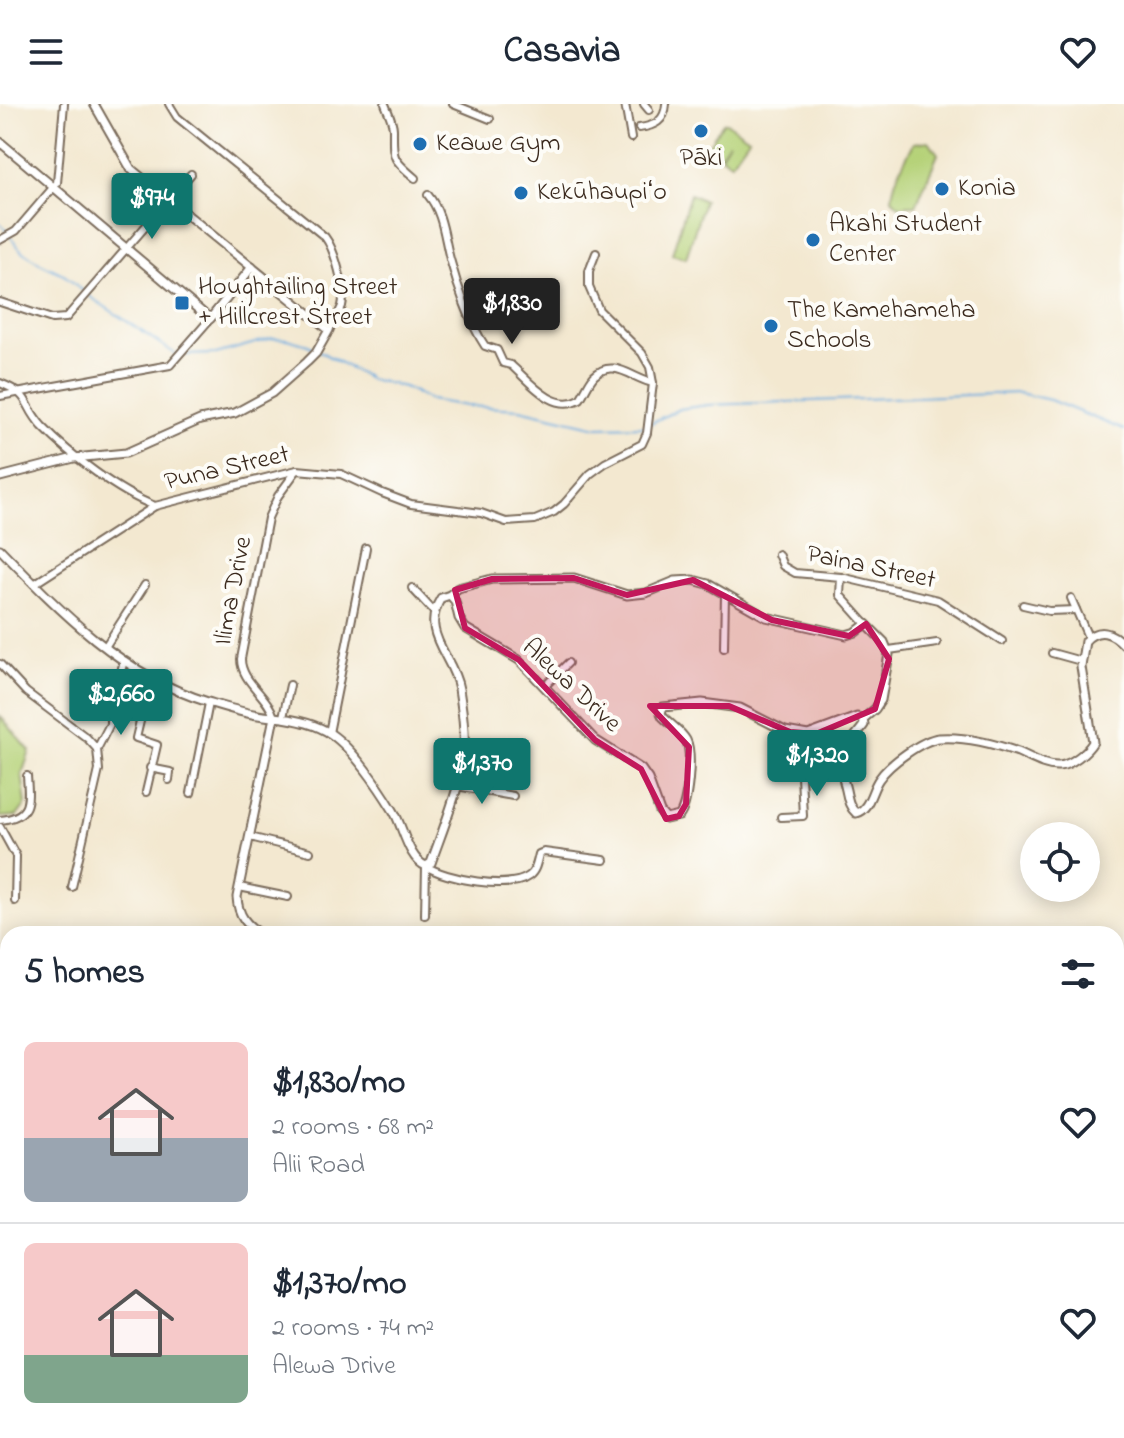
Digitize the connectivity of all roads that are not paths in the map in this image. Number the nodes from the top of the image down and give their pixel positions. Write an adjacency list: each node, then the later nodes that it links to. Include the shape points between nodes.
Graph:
1 (64, 104): 14 (street)
2 (94, 104): 16 (street, via 131,169)
3 (169, 104): 23 (street, via 177,117 332,246 343,294)
4 (385, 104): 13 (street, via 393,127 392,153)
5 (453, 104): 8 (street)
6 (625, 104): 10 (street)
7 (666, 104): 9 (street, via 659,122)
8 (490, 119)
9 (639, 128)
10 (631, 138)
11 (0, 142): 14 (street)
12 (191, 174): 16 (street)
13 (415, 178)
14 (54, 188): 17 (street); 18 (street)
15 (428, 195): 25 (street, via 437,206 478,333 503,363 562,404 580,399 594,376 607,368)
16 (168, 200): 18 (street); 20 (street)
17 (4, 239)
18 (125, 249): 21 (street, via 66,318 52,319); 22 (street)
19 (596, 253): 25 (street, via 589,287 599,310 642,353)
20 (252, 267): 22 (street); 23 (street)
21 (0, 302)
22 (210, 319): 26 (street, via 170,365)
23 (329, 330): 28 (street, via 318,349 272,393 235,413 200,420 126,453)
24 (0, 383): 26 (street)
25 (653, 383): 29 (street, Puna Street, via 642,444 605,463 564,504 535,520 506,522 481,513 411,504 341,474)
26 (20, 391): 27 (street); 28 (street, via 39,423)
27 (0, 396)
28 (74, 458): 30 (street); 31 (street)
29 (297, 470): 31 (street, Puna Street); 62 (street, Ilima Drive, via 268,518 241,659 242,670)
30 (0, 477)
31 (155, 506): 36 (street, Puna Street)
32 (366, 548): 64 (street)
33 (0, 549): 36 (street)
34 (778, 554): 35 (street, Paina Street, via 783,566 795,573)
35 (841, 577): 45 (street, via 840,595); 47 (street, Paina Street, via 938,600)
36 (34, 584): 50 (street)
37 (145, 585): 50 (street)
38 (412, 588): 44 (street)
39 (725, 593): 40 (street, via 688,580 627,595 562,577 485,580); 45 (street, via 766,617 804,627 846,635); 51 (street)
40 (450, 595): 44 (street, via 441,598); 60 (street, Alewa Drive, via 465,628 519,660)
41 (1071, 598): 43 (street)
42 (1023, 605): 43 (street)
43 (1076, 610): 46 (street)
44 (435, 613): 70 (street, via 434,635 459,688 463,750)
45 (866, 624): 52 (street)
46 (1088, 637): 49 (street, via 1104,632); 55 (street)
47 (1002, 641)
48 (937, 643): 52 (street)
49 (1124, 645)
50 (105, 647): 54 (street)
51 (724, 648)
52 (889, 650): 63 (street, via 881,700)
53 (1052, 653): 55 (street)
54 (124, 661): 58 (street); 66 (street, via 110,724)
55 (1081, 661): 63 (street, via 1093,742 1061,766 1002,748 931,740 883,773 864,810 856,813 841,761)
56 (568, 663): 60 (street)
57 (0, 664): 66 (street)
58 (150, 679): 61 (street); 67 (street, via 136,738 157,745)
59 (290, 685): 62 (street)
60 (545, 686): 65 (street, Alewa Drive, via 599,744 641,769 666,819 679,816 686,804 689,753 684,736 663,717 663,707 702,703 740,708)
61 (209, 703): 62 (street); 72 (street)
62 (278, 717): 64 (street); 77 (street)
63 (863, 719): 65 (street)
64 (329, 733): 80 (street, via 389,804 418,862)
65 (799, 734): 74 (street, via 803,816)
66 (97, 749): 81 (street, via 99,770)
67 (150, 768): 69 (street, via 170,772); 71 (street)
68 (27, 776): 75 (street, via 29,801 23,813)
69 (169, 780)
70 (457, 786): 73 (street); 80 (street)
71 (146, 792)
72 (191, 793)
73 (513, 796)
74 (781, 817)
75 (0, 820)
76 (0, 827): 84 (street, via 16,856)
77 (250, 837): 78 (street); 82 (street)
78 (310, 852)
79 (604, 860): 80 (street, via 544,852 529,876 505,884 445,875)
80 (426, 866): 85 (street)
81 (72, 887)
82 (239, 887): 83 (street); 86 (street, via 240,915)
83 (288, 897)
84 (15, 901)
85 (425, 915)
86 (249, 926)

